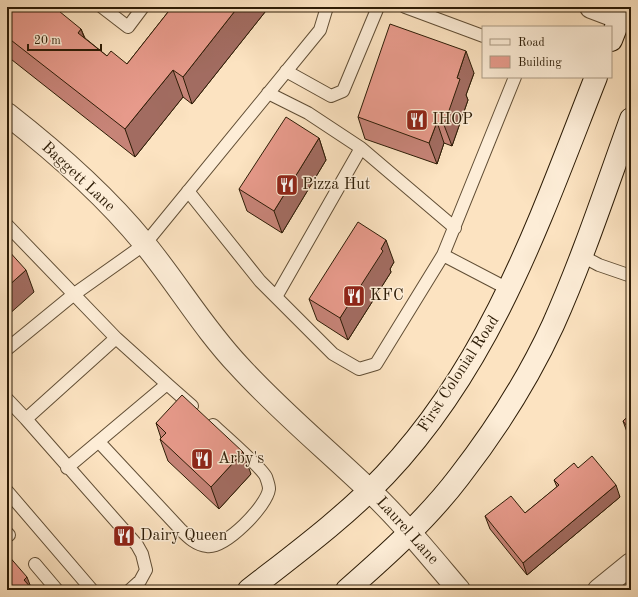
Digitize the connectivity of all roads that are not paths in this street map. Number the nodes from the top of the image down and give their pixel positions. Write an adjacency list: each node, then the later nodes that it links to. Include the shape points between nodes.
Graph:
1 (102, 7): 2 (lane, via 128,27)
2 (143, 7)
3 (328, 7): 10 (lane, via 320,30)
4 (378, 7): 10 (lane, via 343,91 331,96)
5 (405, 7): 8 (lane)
6 (591, 7): 7 (main road)
7 (622, 12): 9 (main road)
8 (482, 36)
9 (612, 37)
10 (286, 71): 13 (lane)
11 (515, 78): 19 (lane)
12 (596, 78): 24 (main road, First Colonial Road)
13 (268, 93): 16 (lane, via 308,113); 17 (lane)
14 (7, 114): 20 (main road, Baggett Lane, via 77,172 112,206)
15 (631, 119): 22 (main road)
16 (361, 148): 19 (lane); 26 (lane)
17 (188, 191): 20 (lane); 26 (lane, via 260,281)
18 (7, 225): 25 (lane)
19 (455, 228): 21 (lane)
20 (145, 244): 25 (lane); 35 (main road, Baggett Lane, via 199,319 239,367)
21 (443, 255): 24 (lane); 26 (lane, via 376,364 359,369 334,354)
22 (582, 256): 23 (lane); 36 (main road, via 552,327 515,395 459,477)
23 (631, 276)
24 (510, 290): 35 (main road, First Colonial Road, via 472,359 446,399 413,443)
25 (73, 295): 27 (lane); 28 (lane)
26 (276, 297)
27 (116, 338): 29 (lane); 31 (lane)
28 (7, 349)
29 (167, 384): 32 (lane); 32 (lane, via 265,474 269,488 264,502 236,533 218,545 208,547 195,543)
30 (7, 399): 31 (lane)
31 (26, 419): 33 (lane)
32 (99, 442): 33 (lane)
33 (68, 468): 41 (lane, via 137,545 142,554 146,570)
34 (7, 491): 40 (lane)
35 (370, 491): 36 (main road, Laurel Lane); 42 (main road, First Colonial Road)
36 (410, 533): 43 (main road); 44 (main road, Laurel Lane)
37 (35, 564): 39 (lane)
38 (631, 564): 45 (main road)
39 (57, 590)
40 (92, 590)
41 (130, 590)
42 (249, 590)
43 (347, 590)
44 (459, 590)
45 (599, 590)

